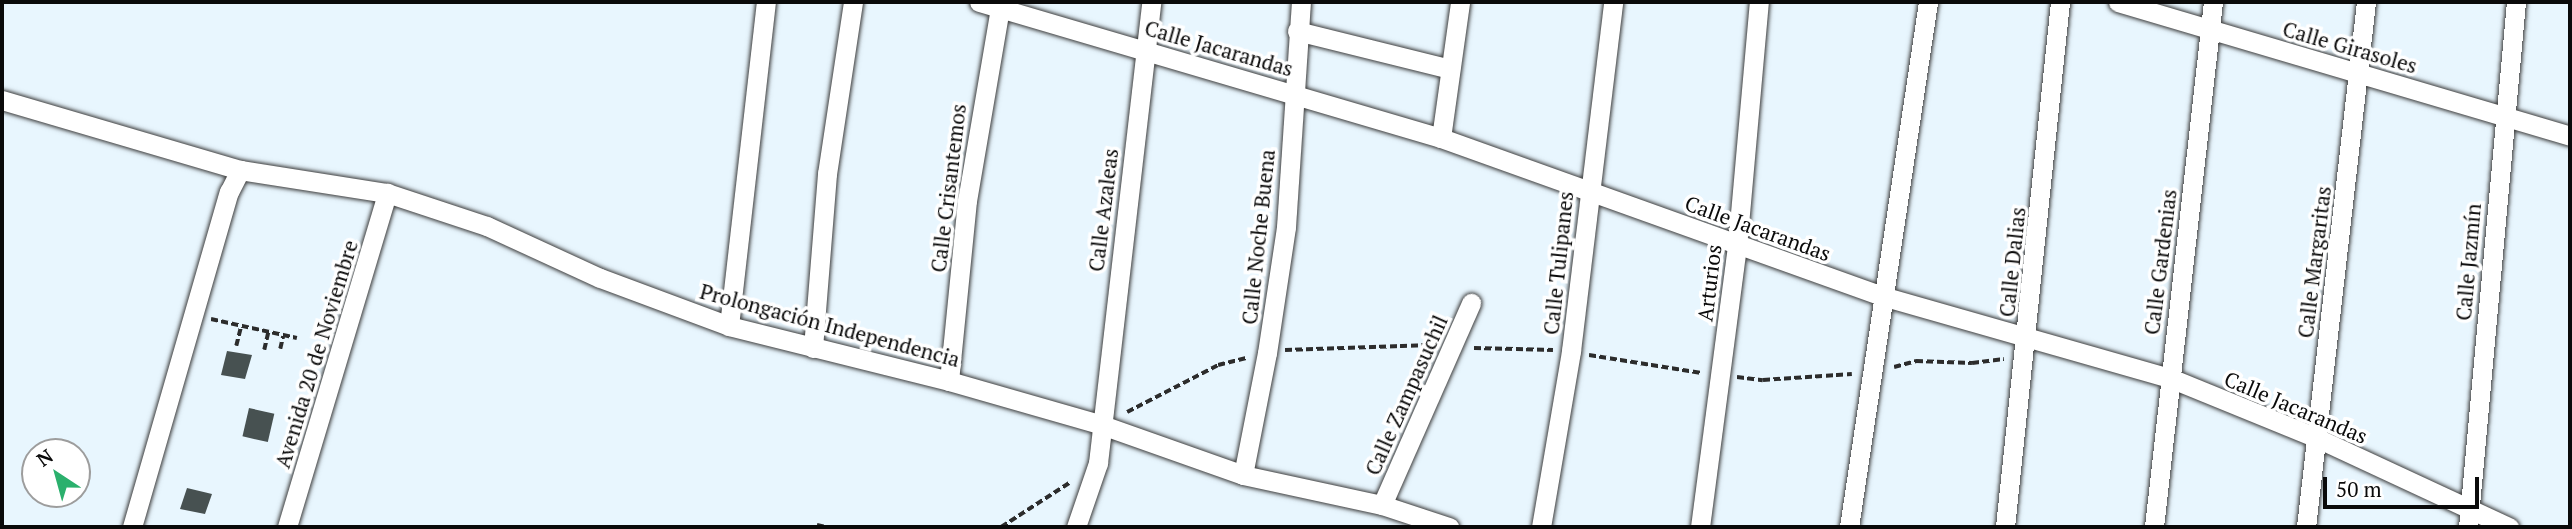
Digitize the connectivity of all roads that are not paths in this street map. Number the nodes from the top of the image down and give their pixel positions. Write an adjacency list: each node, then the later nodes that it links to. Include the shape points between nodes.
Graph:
1 (766, 2): 32 (street)
2 (853, 2): 34 (street, via 827,174)
3 (979, 2): 15 (street, Calle Jacarandas)
4 (1151, 2): 18 (street, Calle Azaleas)
5 (1301, 2): 17 (street, Calle Noche Buena)
6 (1460, 2): 19 (street)
7 (1613, 2): 27 (street, Calle Tulipanes)
8 (1759, 2): 29 (street, Arturios)
9 (1928, 2): 30 (street)
10 (2060, 2): 33 (street, Calle Dalias)
11 (2118, 2): 16 (street, Calle Girasoles)
12 (2213, 2): 16 (street, Calle Gardenias)
13 (2365, 2): 20 (street, Calle Margaritas)
14 (2516, 2): 23 (street, Calle Jazmín)
15 (1001, 4): 18 (street, Calle Jacarandas); 36 (street, Calle Crisantemos, via 967,201)
16 (2210, 31): 20 (street, Calle Girasoles); 35 (street, Calle Gardenias)
17 (1297, 32): 19 (street); 21 (street, Calle Noche Buena)
18 (1146, 51): 21 (street, Calle Jacarandas); 37 (street, Calle Azaleas)
19 (1450, 69): 25 (street)
20 (2359, 73): 23 (street, Calle Girasoles); 38 (street, Calle Margaritas)
21 (1295, 95): 25 (street, Calle Jacarandas); 39 (street, Calle Noche Buena, via 1286,227)
22 (2, 100): 26 (street, Prolongación Independencia)
23 (2504, 114): 24 (street, Calle Girasoles); 41 (street, Calle Jazmín)
24 (2570, 136)
25 (1441, 138): 27 (street, Calle Jacarandas)
26 (240, 170): 28 (street, Prolongación Independencia); 42 (street, via 229,192)
27 (1588, 190): 29 (street, Calle Jacarandas); 46 (street, Calle Tulipanes, via 1571,351)
28 (387, 193): 32 (street, Prolongación Independencia, via 487,226 600,278); 43 (street, Avenida 20 de Noviembre)
29 (1737, 247): 30 (street, Calle Jacarandas); 47 (street, Arturios)
30 (1882, 296): 33 (street, Calle Jacarandas); 48 (street)
31 (1471, 303): 40 (street, Calle Zampasuchil)
32 (729, 326): 34 (street, Prolongación Independencia)
33 (2027, 336): 35 (street, Calle Jacarandas); 49 (street, Calle Dalias)
34 (813, 348): 36 (street, Prolongación Independencia)
35 (2170, 378): 38 (street, Calle Jacarandas); 50 (street, Calle Gardenias)
36 (949, 381): 37 (street, Prolongación Independencia)
37 (1102, 425): 39 (street, Prolongación Independencia); 44 (street, Calle Azaleas, via 1098,463)
38 (2317, 438): 41 (street, Calle Jacarandas); 51 (street, Calle Margaritas)
39 (1243, 475): 40 (street, Prolongación Independencia)
40 (1382, 505): 45 (street, Prolongación Independencia)
41 (2468, 520): 52 (street, Calle Jacarandas)
42 (132, 527)
43 (287, 527)
44 (1076, 527)
45 (1448, 527)
46 (1541, 527)
47 (1700, 527)
48 (1849, 527)
49 (2005, 527)
50 (2154, 527)
51 (2306, 527)
52 (2509, 527)

